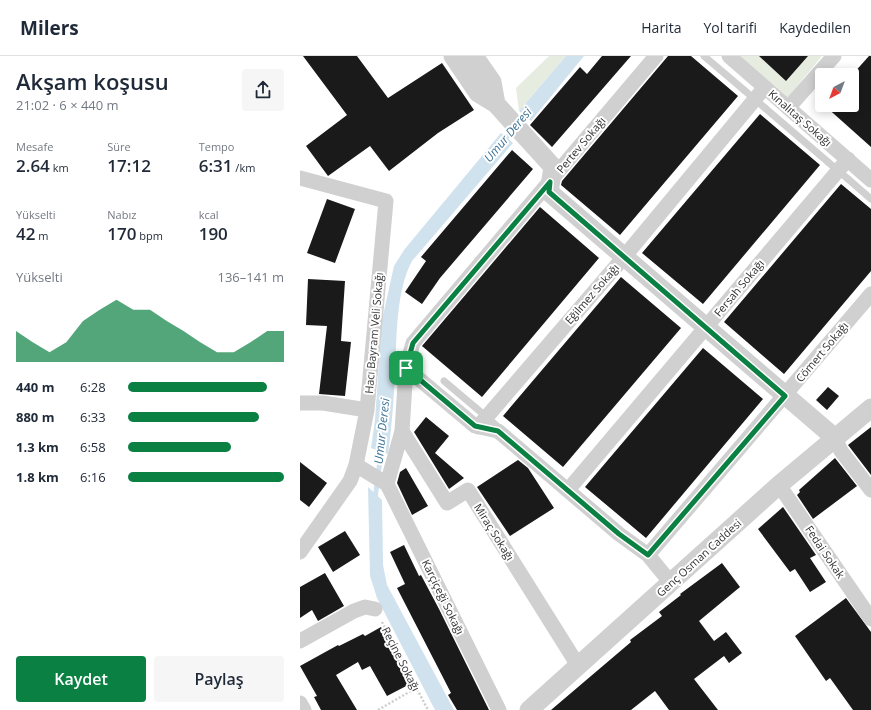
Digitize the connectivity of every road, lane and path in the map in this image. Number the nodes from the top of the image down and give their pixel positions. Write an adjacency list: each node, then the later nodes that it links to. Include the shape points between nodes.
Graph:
1 (453, 56): 10 (street, via 478,93)
2 (474, 56): 10 (street, via 492,82)
3 (647, 56): 8 (lane, via 635,70)
4 (656, 56): 8 (street, Pertev Sokağı)
5 (704, 56): 16 (lane, bridge)
6 (729, 56): 9 (street, Kınalıtaş Sokağı)
7 (834, 56): 11 (street)
8 (634, 82): 15 (street, Pertev Sokağı)
9 (765, 87): 11 (street, Kınalıtaş Sokağı); 17 (street, Eğilmez Sokağı)
10 (496, 104): 15 (street, via 553,167)
11 (788, 108): 12 (street, Kınalıtaş Sokağı)
12 (848, 159): 14 (street, Kınalıtaş Sokağı); 19 (street, Fersah Sokağı)
13 (300, 178): 25 (street, Hacı Bayram Veli Sokağı, via 386,201)
14 (871, 180)
15 (550, 182): 17 (street, via 549,192); 20 (street, Pertev Sokağı, via 413,343)
16 (871, 199)
17 (624, 257): 19 (street); 26 (street, Eğilmez Sokağı)
18 (871, 294): 22 (street, Cömert Sokağı)
19 (706, 328): 22 (street); 32 (street, Fersah Sokağı)
20 (406, 368): 26 (street); 27 (street, Pertev Sokağı)
21 (444, 381): 32 (lane, bridge)
22 (785, 396): 28 (street); 36 (street, Cömert Sokağı)
23 (300, 402): 25 (street)
24 (871, 408): 28 (street, Genç Osman Caddesi)
25 (367, 410): 29 (street, Hacı Bayram Veli Sokağı)
26 (478, 427): 32 (street, via 498,431)
27 (402, 431): 30 (street, Pertev Sokağı); 41 (street, Miraç Sokağı, via 447,503 468,490)
28 (835, 438): 31 (street, Genç Osman Caddesi); 33 (street, via 841,451)
29 (361, 468): 30 (street); 35 (street, Hacı Bayram Veli Sokağı)
30 (386, 483): 47 (street, Karçiçeği Sokağı)
31 (779, 485): 37 (street, Genç Osman Caddesi); 39 (street, Fedai Sokak)
32 (570, 489): 34 (lane); 36 (street, via 619,534)
33 (871, 490)
34 (608, 520)
35 (300, 552)
36 (648, 555): 37 (street)
37 (671, 583): 41 (street, Genç Osman Caddesi)
38 (375, 609): 40 (street, via 365,607 354,611); 42 (path, Reçine Sokağı)
39 (871, 620)
40 (300, 641)
41 (579, 667): 48 (street, Genç Osman Caddesi)
42 (416, 688): 45 (path); 46 (path, Reçine Sokağı)
43 (300, 703): 44 (street)
44 (304, 710)
45 (378, 710)
46 (428, 710)
47 (499, 710)
48 (529, 710)

